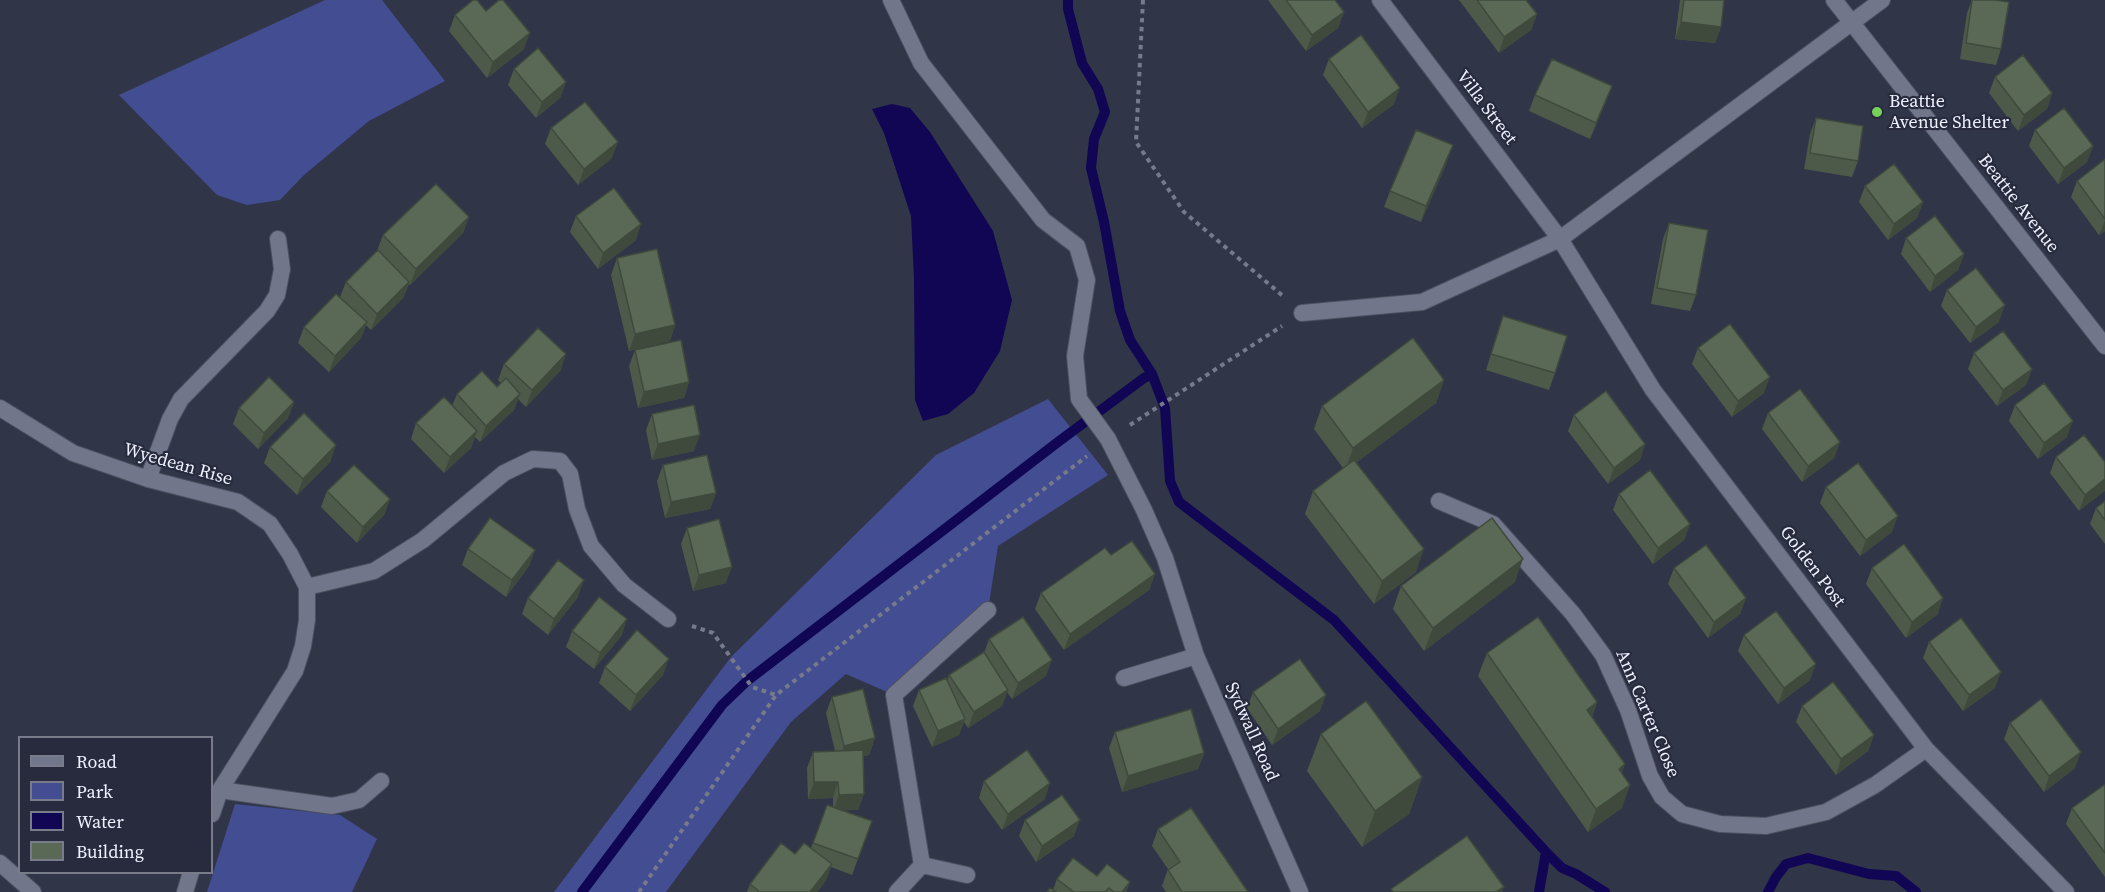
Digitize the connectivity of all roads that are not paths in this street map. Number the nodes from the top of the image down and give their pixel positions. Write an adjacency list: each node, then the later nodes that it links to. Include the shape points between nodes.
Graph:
1 (891, 0): 16 (street, Sydwall Road, via 921,63 1043,220 1077,246 1087,280 1075,356 1079,399 1107,438 1144,510 1165,558)
2 (1380, 0): 7 (street, Villa Street)
3 (1834, 0): 5 (street, Beattie Avenue)
4 (1882, 0): 5 (street)
5 (1851, 23): 7 (street); 9 (street, Beattie Avenue)
6 (278, 239): 11 (street, via 282,270 277,295 267,311 181,399)
7 (1560, 239): 8 (street, via 1422,302); 18 (street, Golden Post, via 1653,390)
8 (1302, 312)
9 (2105, 346)
10 (0, 408): 11 (street, Wyedean Rise, via 73,453)
11 (148, 479): 13 (street, Wyedean Rise, via 238,502 270,524)
12 (1439, 501): 18 (street, Ann Carter Close, via 1493,524 1573,614 1607,664 1628,710 1650,776 1662,797 1682,814 1719,824 1766,826 1826,812 1875,785)
13 (307, 587): 15 (street, via 374,571 423,540 504,473 533,459 560,461 570,474 577,509 591,546 624,585); 20 (street, Wyedean Rise, via 307,620 295,671)
14 (988, 610): 23 (street, via 894,695)
15 (668, 619)
16 (1196, 656): 17 (street); 29 (street, Sydwall Road)
17 (1124, 678)
18 (1926, 748): 30 (street, Golden Post)
19 (381, 781): 20 (street, via 359,800 332,806)
20 (220, 790): 21 (street, Wyedean Rise)
21 (213, 811)
22 (0, 863): 26 (street)
23 (922, 865): 25 (street); 28 (street)
24 (191, 874): 27 (street)
25 (967, 875)
26 (33, 892)
27 (185, 892)
28 (897, 892)
29 (1300, 892)
30 (2066, 892)

